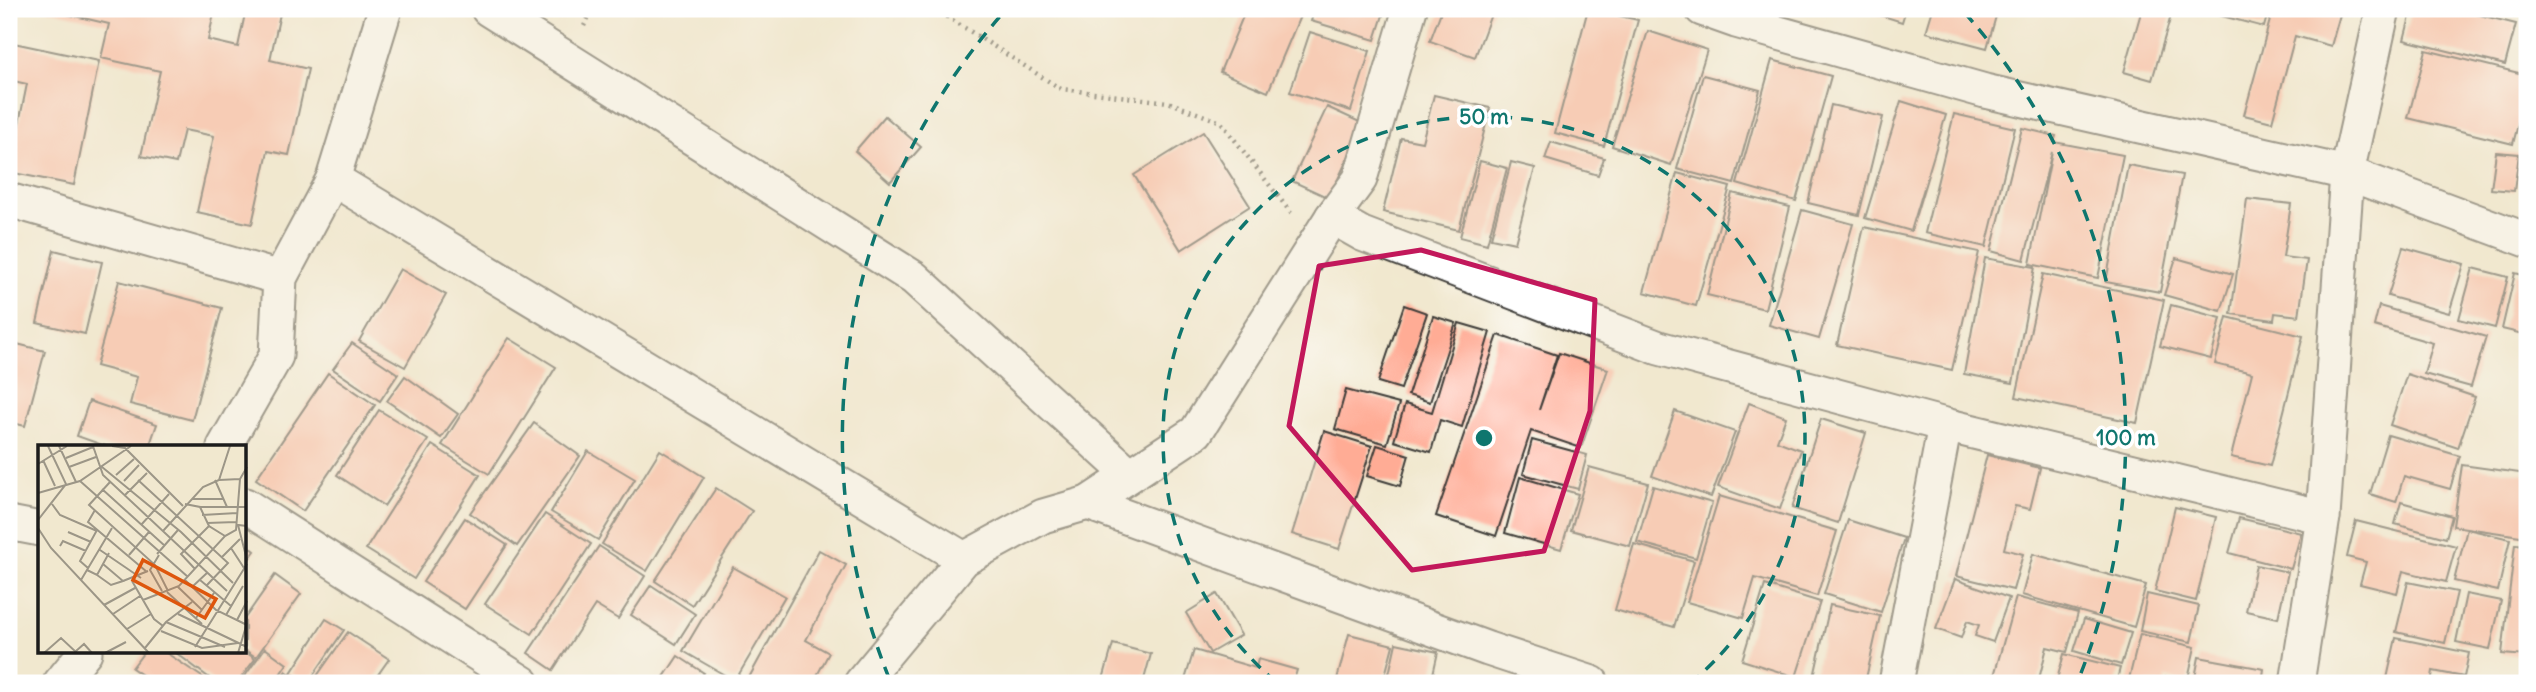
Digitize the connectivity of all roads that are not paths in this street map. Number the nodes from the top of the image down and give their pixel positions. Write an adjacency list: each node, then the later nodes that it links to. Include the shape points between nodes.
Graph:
1 (385, 9): 8 (street)
2 (488, 9): 15 (street, via 914,278)
3 (1410, 9): 10 (street, via 1360,179)
4 (1702, 9): 6 (street)
5 (2383, 9): 7 (street)
6 (1738, 15): 7 (street, via 1985,91)
7 (2347, 173): 11 (street); 18 (street)
8 (333, 179): 12 (street); 21 (street)
9 (9, 200): 12 (street)
10 (1324, 230): 13 (street, via 1362,234 1659,348); 15 (street, via 1196,432)
11 (2527, 240)
12 (280, 278): 14 (street, via 276,356)
13 (1945, 425): 18 (street); 27 (street)
14 (225, 445)
15 (1130, 475): 16 (street)
16 (1088, 503): 21 (street, via 1043,516); 26 (street)
17 (247, 506): 24 (street)
18 (2323, 517): 28 (street)
19 (9, 523): 20 (street)
20 (38, 529)
21 (964, 559): 25 (street)
22 (83, 654): 23 (street)
23 (60, 683)
24 (523, 683)
25 (862, 683)
26 (1592, 683)
27 (1896, 683)
28 (2297, 683)

